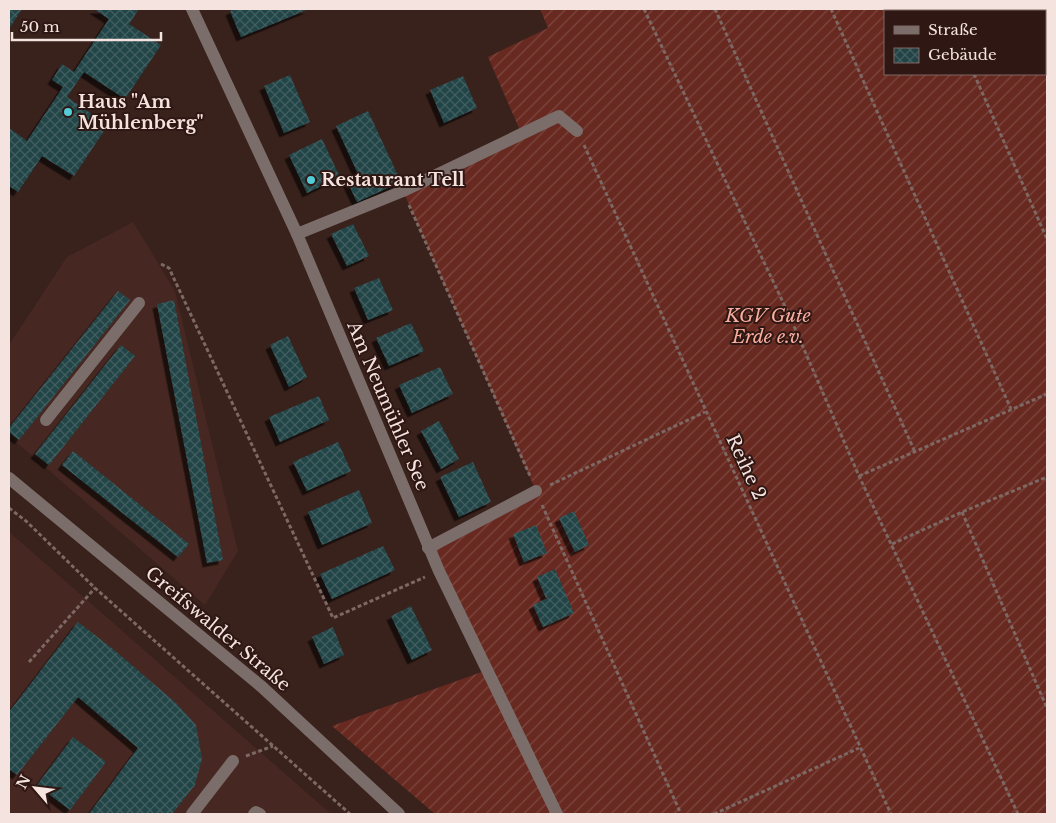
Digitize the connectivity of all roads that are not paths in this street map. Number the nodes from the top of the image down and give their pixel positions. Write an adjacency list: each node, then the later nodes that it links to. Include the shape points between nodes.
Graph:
1 (192, 9): 3 (street, Am Neumühler See)
2 (577, 131): 3 (street, via 559,116 403,191)
3 (297, 234): 8 (street, Am Neumühler See)
4 (139, 303): 5 (street)
5 (46, 420)
6 (9, 478): 13 (street, Greifswalder Straße, via 262,687)
7 (536, 491): 8 (street)
8 (428, 548): 14 (street, Am Neumühler See)
9 (233, 761): 10 (street)
10 (192, 814)
11 (254, 814): 12 (street)
12 (260, 814)
13 (399, 814)
14 (557, 814)

